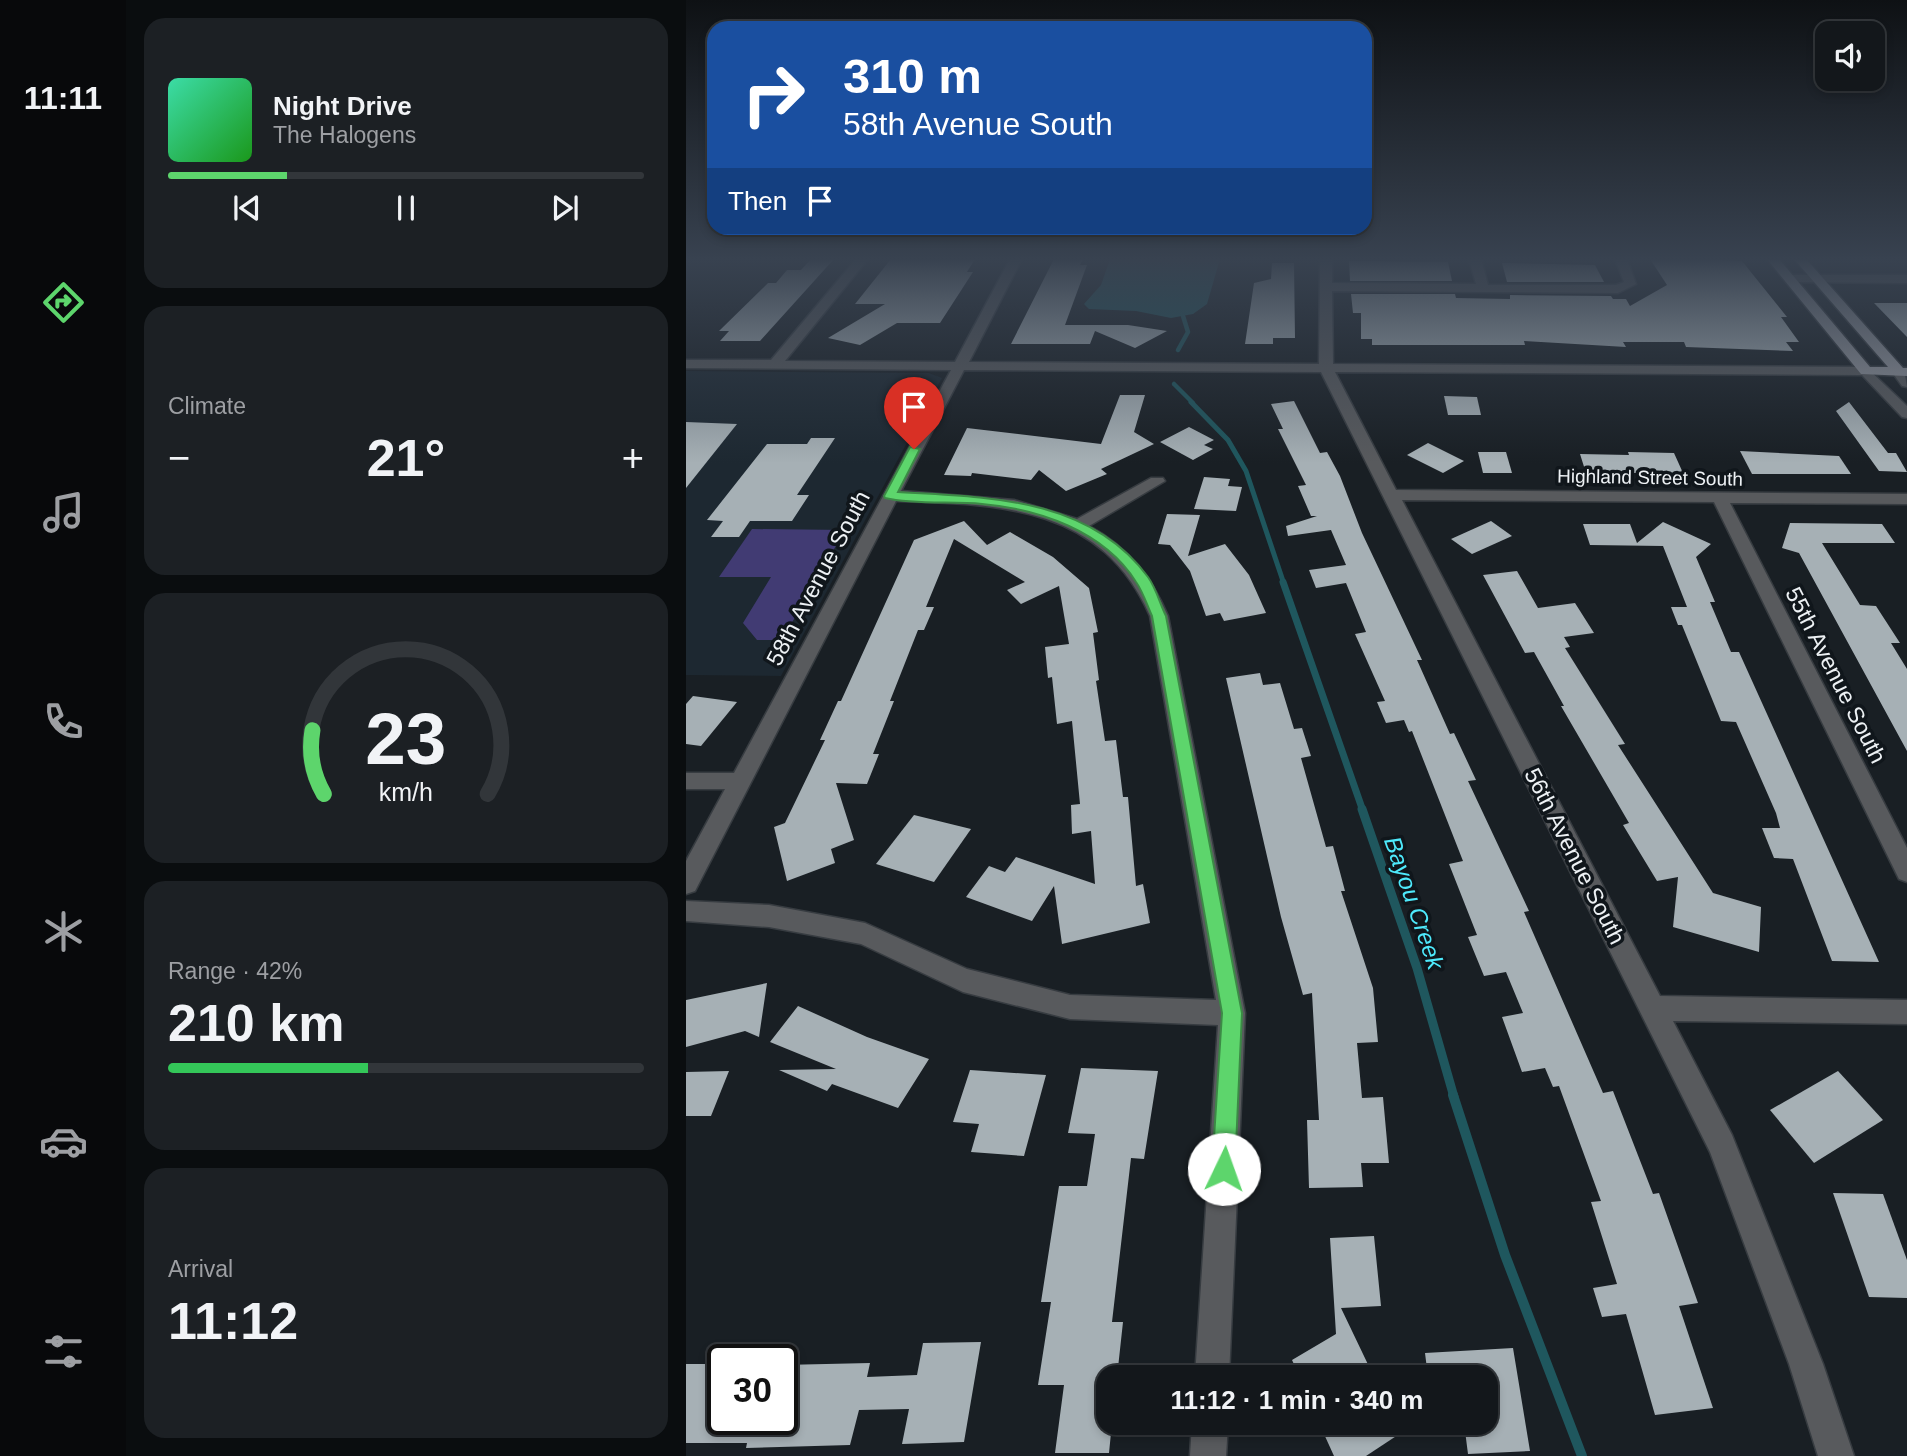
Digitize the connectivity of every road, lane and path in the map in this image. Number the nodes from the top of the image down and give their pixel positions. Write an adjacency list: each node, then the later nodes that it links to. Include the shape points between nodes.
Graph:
1 (806, 327): 7 (street)
2 (979, 327): 8 (street, 58th Avenue South)
3 (1326, 327): 9 (street, 56th Avenue South)
4 (1830, 327): 10 (main road)
5 (1861, 327): 11 (main road)
6 (686, 364): 7 (street)
7 (775, 364): 8 (street)
8 (959, 365): 9 (street); 15 (street, 58th Avenue South)
9 (1326, 368): 10 (street); 14 (street, 56th Avenue South)
10 (1866, 371): 11 (main road); 12 (street)
11 (1904, 375)
12 (1907, 414)
13 (1157, 481): 18 (street)
14 (1392, 495): 17 (street, Highland Street South); 24 (street, 56th Avenue South)
15 (890, 496): 18 (street, via 984,500); 20 (street, 58th Avenue South)
16 (1907, 499): 17 (street, Highland Street South)
17 (1721, 500): 21 (street, 55th Avenue South)
18 (1080, 524): 26 (street, via 1142,580 1159,616)
19 (686, 780): 20 (street)
20 (738, 781): 22 (street, 58th Avenue South)
21 (1907, 872)
22 (686, 884)
23 (686, 911): 26 (street, via 769,916 865,934 963,980 1070,1007)
24 (1652, 1008): 25 (street); 30 (street, 56th Avenue South, via 1722,1146 1806,1364)
25 (1907, 1012)
26 (1232, 1013): 27 (street)
27 (1213, 1365)
28 (1209, 1435): 29 (street)
29 (1208, 1456)
30 (1836, 1456)

